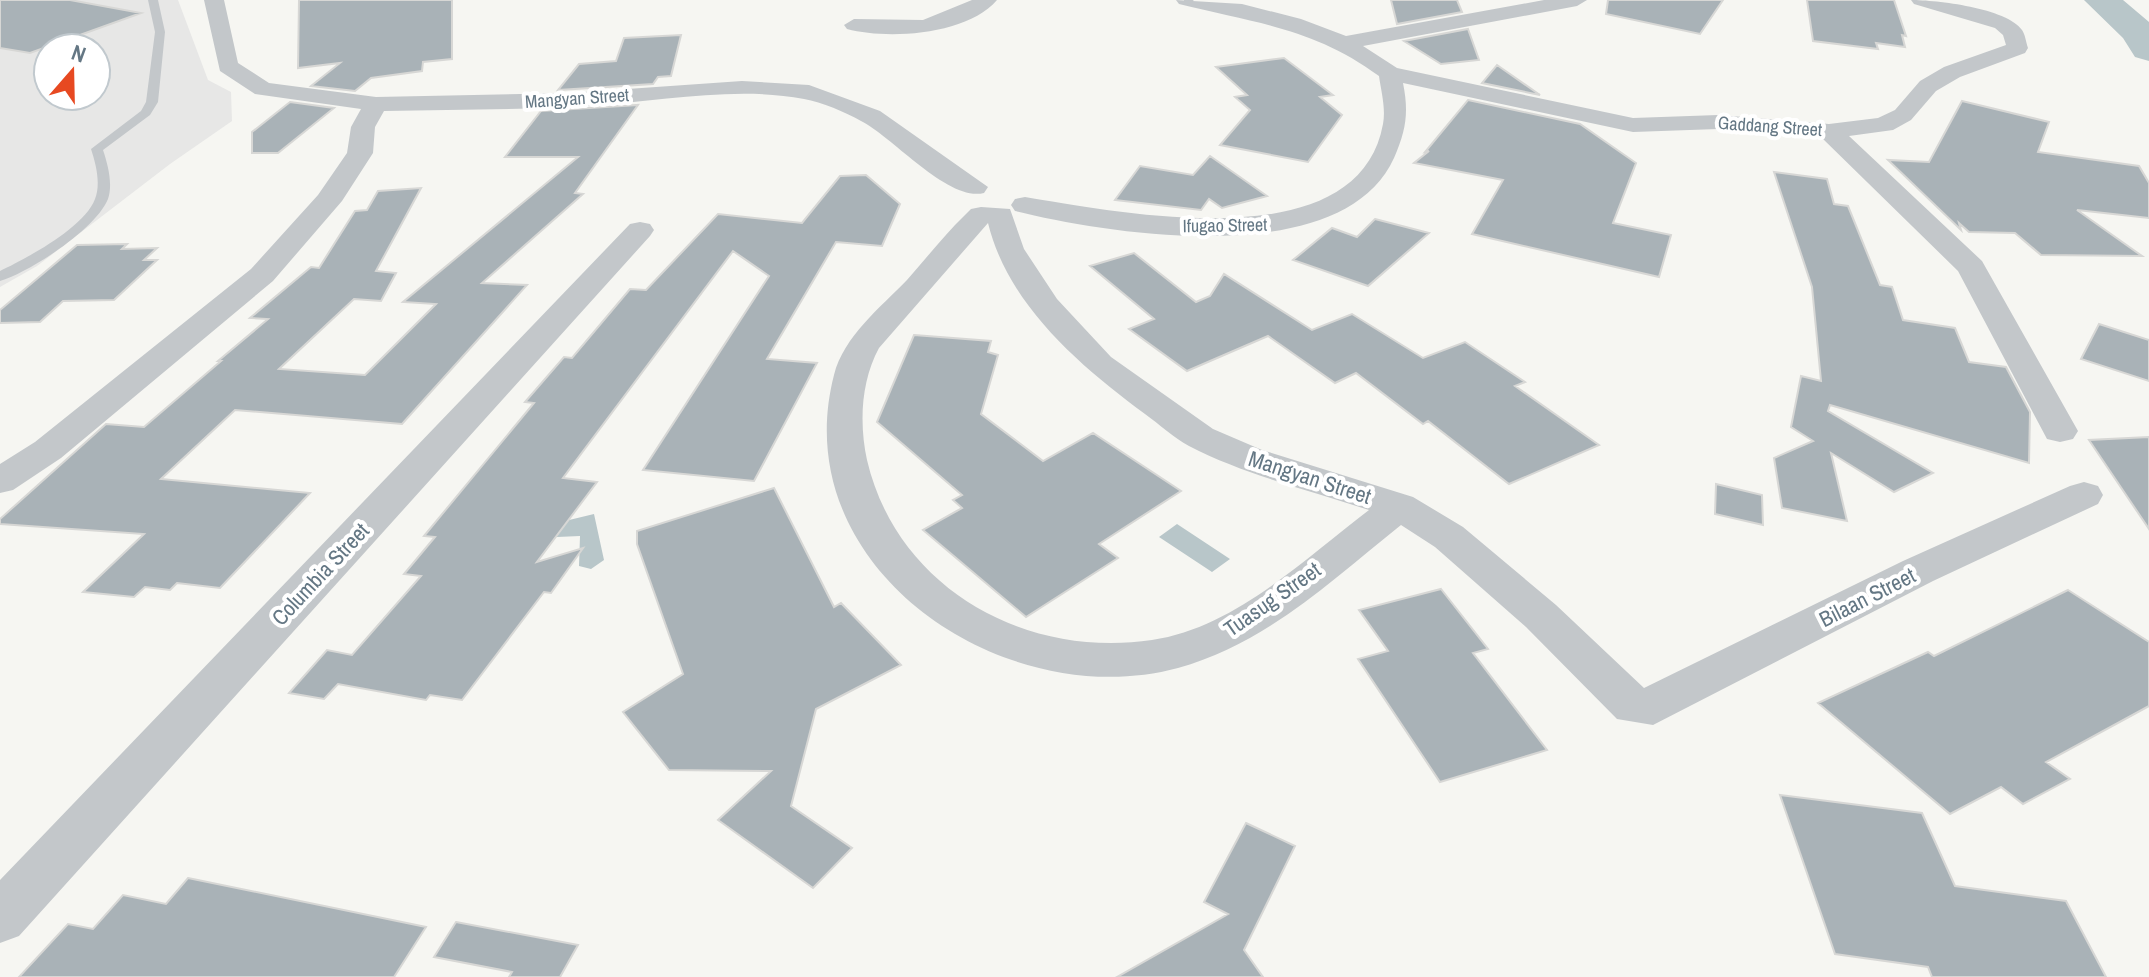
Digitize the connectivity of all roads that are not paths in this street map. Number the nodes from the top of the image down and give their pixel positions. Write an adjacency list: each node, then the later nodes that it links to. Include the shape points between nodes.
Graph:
1 (153, 0): 14 (lane, via 160,32 152,102 146,113 97,149 102,198 59,241)
2 (214, 0): 10 (street, Mangyan Street, via 228,66 263,89)
3 (987, 0): 7 (street, via 919,29)
4 (1188, 0): 8 (street, via 1267,16)
5 (1577, 0): 8 (street)
6 (1921, 0): 11 (street, Gaddang Street, via 2002,24 2013,32 2017,48 1952,72 1884,125)
7 (854, 25)
8 (1348, 42): 9 (street)
9 (1390, 73): 11 (street, Gaddang Street, via 1633,125 1718,122); 12 (street, Ifugao Street, via 1396,124 1387,154 1361,185 1304,217 1267,226 1201,228)
10 (376, 104): 12 (street, Mangyan Street, via 570,100 742,88 809,92 871,116); 16 (street, via 363,127 360,153 328,201 262,275 48,450)
11 (1829, 131): 15 (street, via 1971,267)
12 (995, 205): 18 (street, Mangyan Street, via 1009,249 1045,305 1099,364 1200,437); 18 (street, Tuasug Street, via 869,338 852,370 842,419 850,478 873,529 917,587 971,626 1050,654 1117,659 1175,652 1232,632)
13 (640, 230): 20 (street, Columbia Street)
14 (0, 277)
15 (2060, 431)
16 (0, 481)
17 (2084, 495): 19 (street, Bilaan Street, via 1918,571)
18 (1399, 506): 19 (street, Mangyan Street, via 1495,574 1629,704)
19 (1653, 707)
20 (0, 918)

